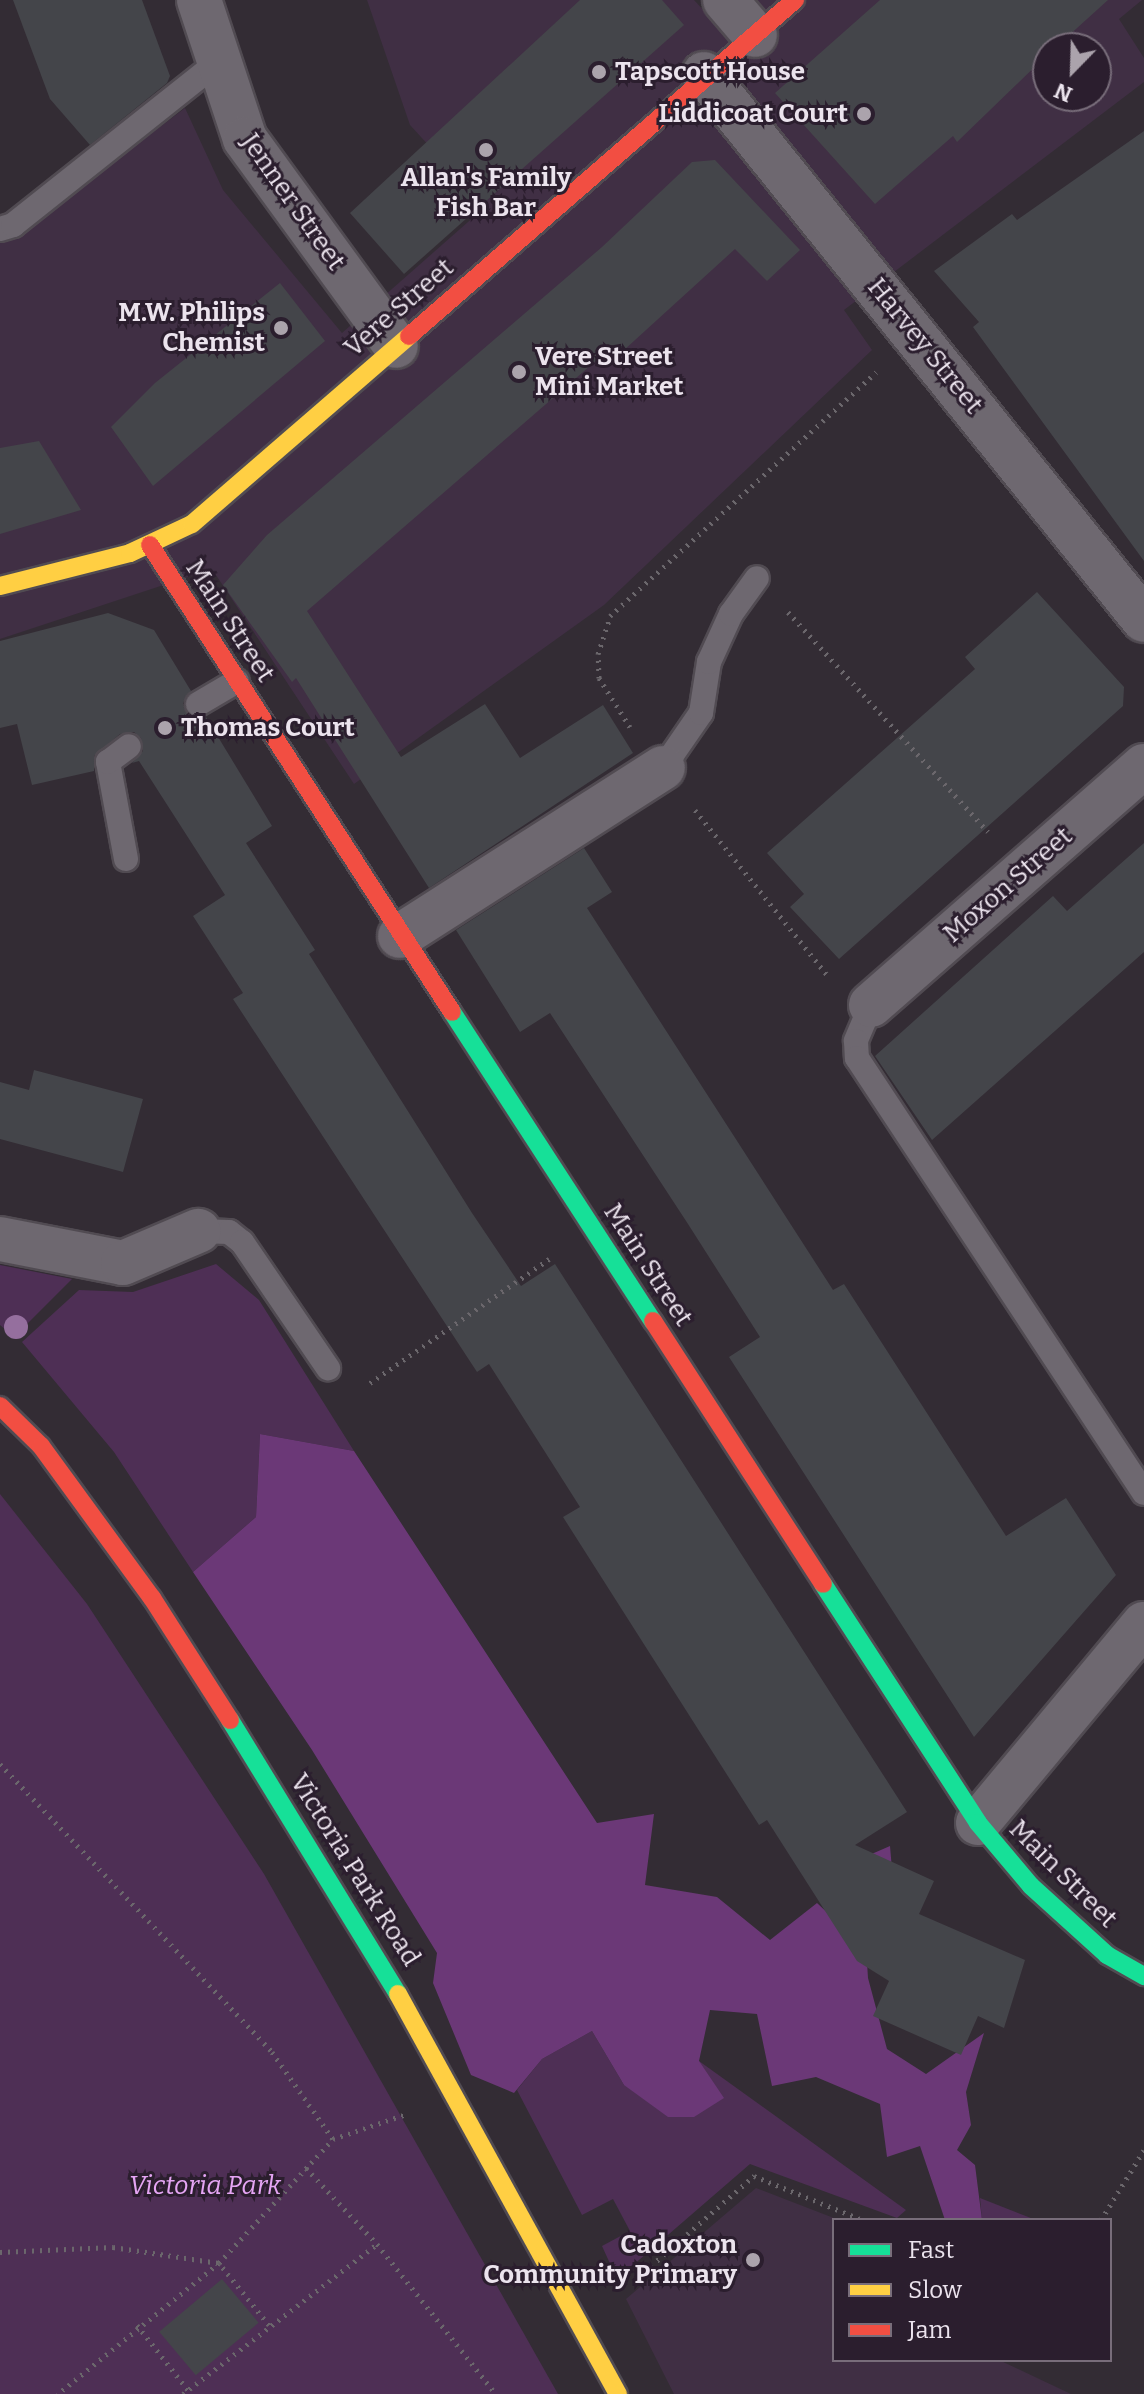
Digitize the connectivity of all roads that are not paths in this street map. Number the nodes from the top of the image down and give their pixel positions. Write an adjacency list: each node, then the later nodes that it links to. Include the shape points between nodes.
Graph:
1 (199, 0): 5 (street, Jenner Street)
2 (725, 0): 4 (street)
3 (795, 0): 4 (street, Vere Street)
4 (755, 35): 6 (street, Vere Street)
5 (219, 61): 7 (lane, via 13,225); 8 (street, Jenner Street, via 245,139)
6 (704, 74): 8 (street, Vere Street); 12 (street, Harvey Street)
7 (0, 229)
8 (396, 346): 9 (street, Vere Street, via 192,524)
9 (150, 545): 11 (street, Vere Street); 13 (street, Main Street)
10 (757, 578): 17 (lane, via 731,614 709,662 701,713)
11 (0, 586)
12 (1144, 620)
13 (237, 681): 14 (lane); 19 (street, Main Street)
14 (198, 704)
15 (129, 746): 18 (lane, via 108,762)
16 (1144, 766): 20 (street, Moxon Street)
17 (663, 768): 19 (street)
18 (126, 859)
19 (400, 936): 27 (street, Main Street)
20 (871, 1005): 25 (lane, via 856,1041 857,1058)
21 (198, 1231): 22 (street, via 123,1263); 23 (lane, via 229,1232 242,1242)
22 (0, 1239)
23 (328, 1368)
24 (0, 1406): 29 (street, Victoria Park Road, via 41,1446 152,1598 321,1861 463,2104)
25 (1144, 1493)
26 (1144, 1624): 27 (street)
27 (978, 1823): 28 (street, Main Street, via 1031,1886 1107,1955)
28 (1144, 1976)
29 (618, 2394)

